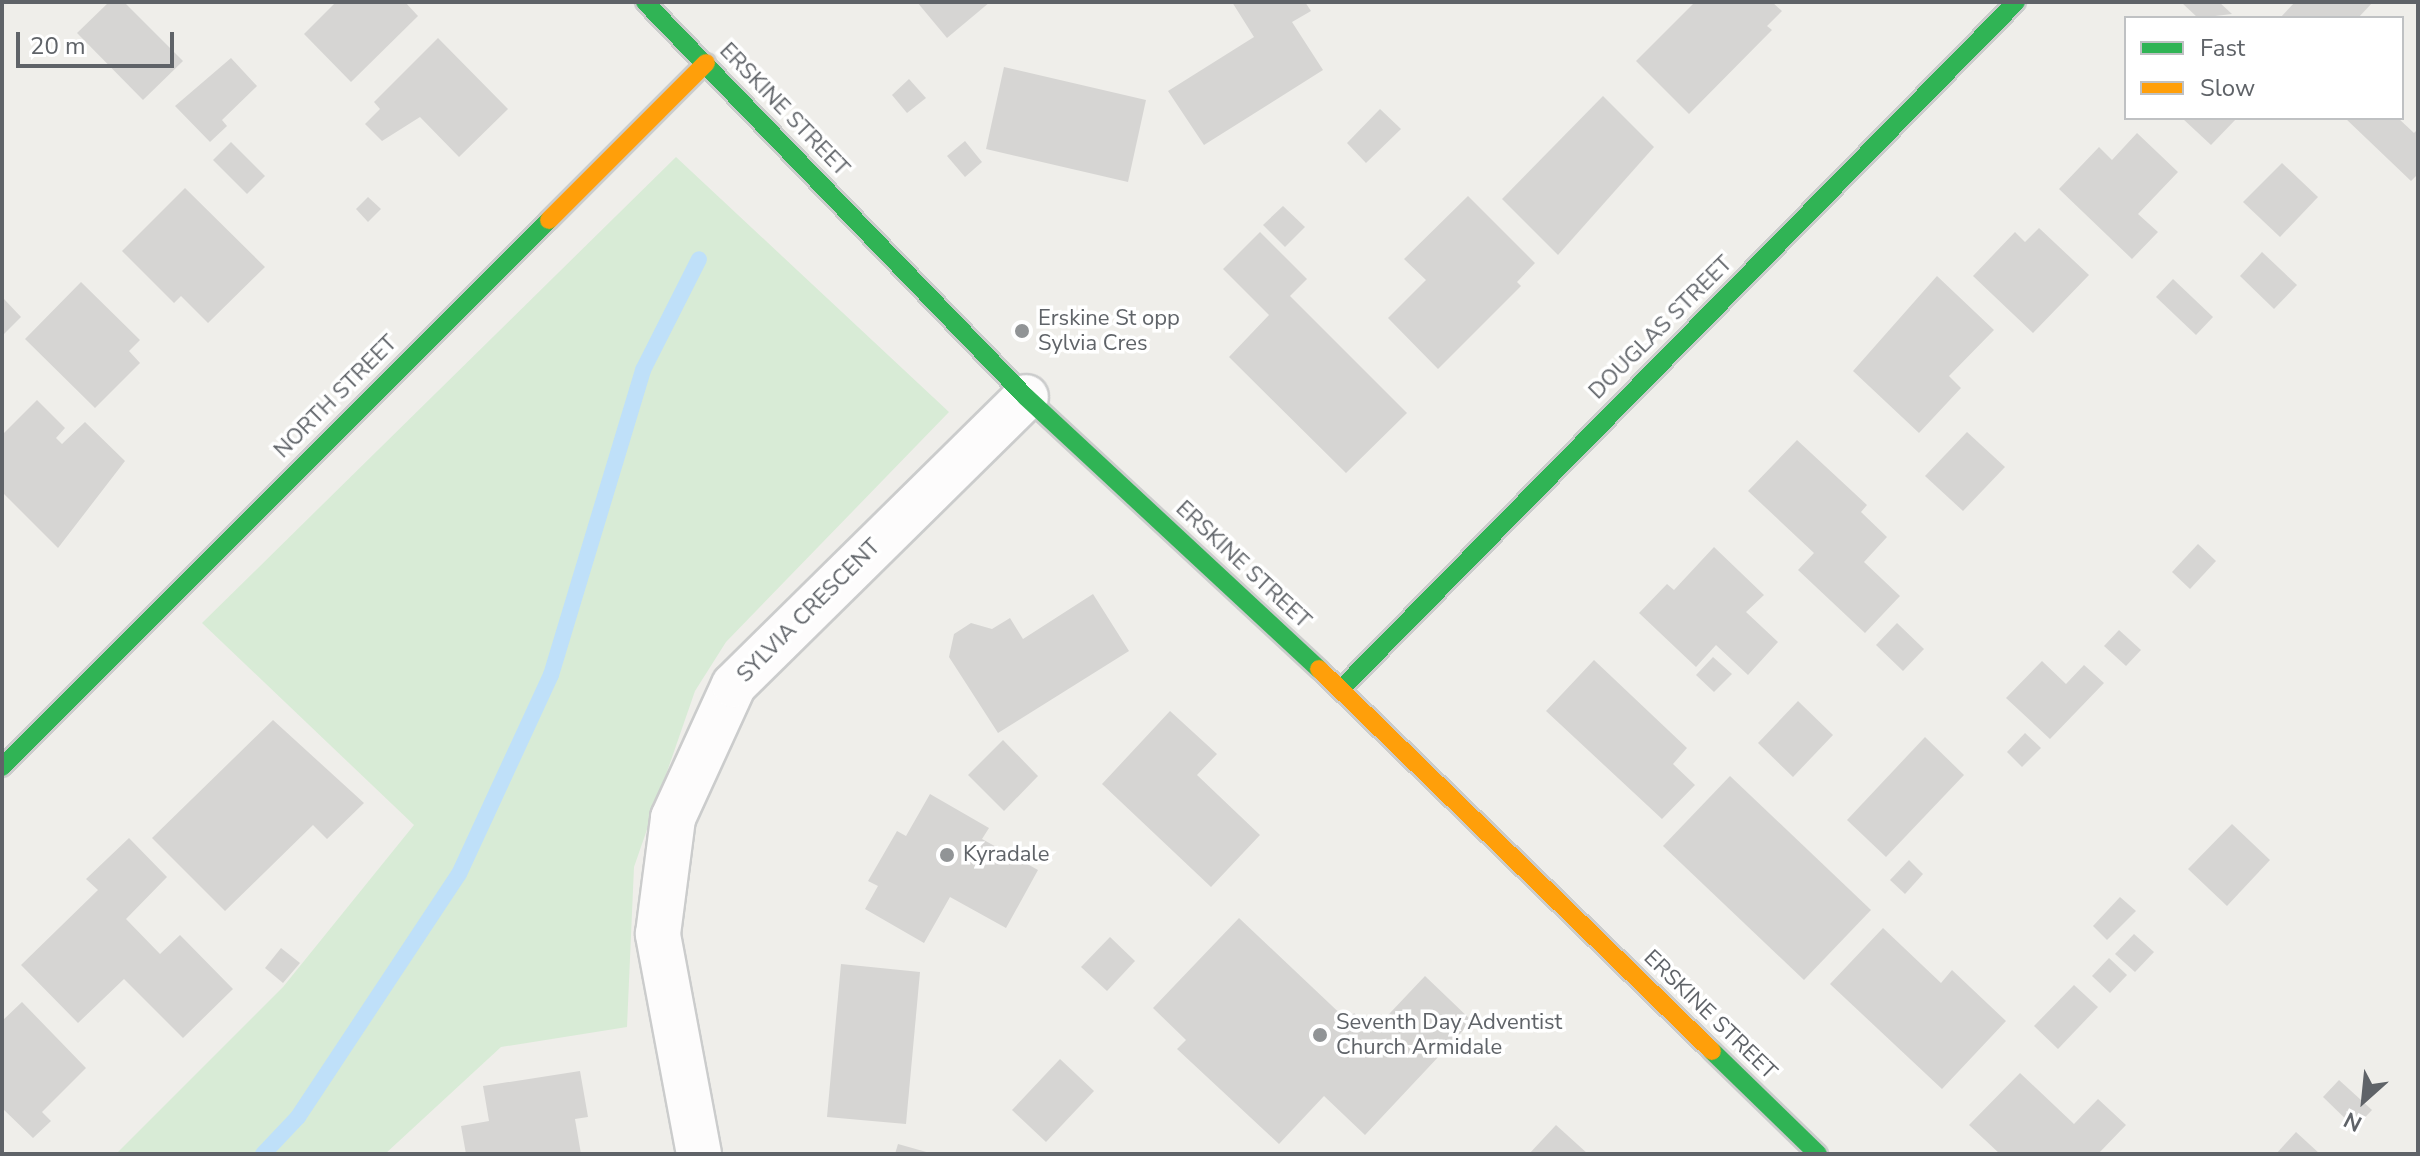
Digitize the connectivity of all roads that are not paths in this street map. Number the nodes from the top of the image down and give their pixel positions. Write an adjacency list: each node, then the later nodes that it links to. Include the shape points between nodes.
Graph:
1 (645, 2): 3 (street, ERSKINE STREET)
2 (2016, 2): 5 (street, DOUGLAS STREET)
3 (706, 63): 4 (street, ERSKINE STREET); 6 (street, NORTH STREET)
4 (1026, 397): 5 (street, ERSKINE STREET); 7 (street, SYLVIA CRESCENT, via 734,685 673,818 658,934)
5 (1341, 689): 8 (street, ERSKINE STREET)
6 (2, 767)
7 (699, 1154)
8 (1818, 1154)

